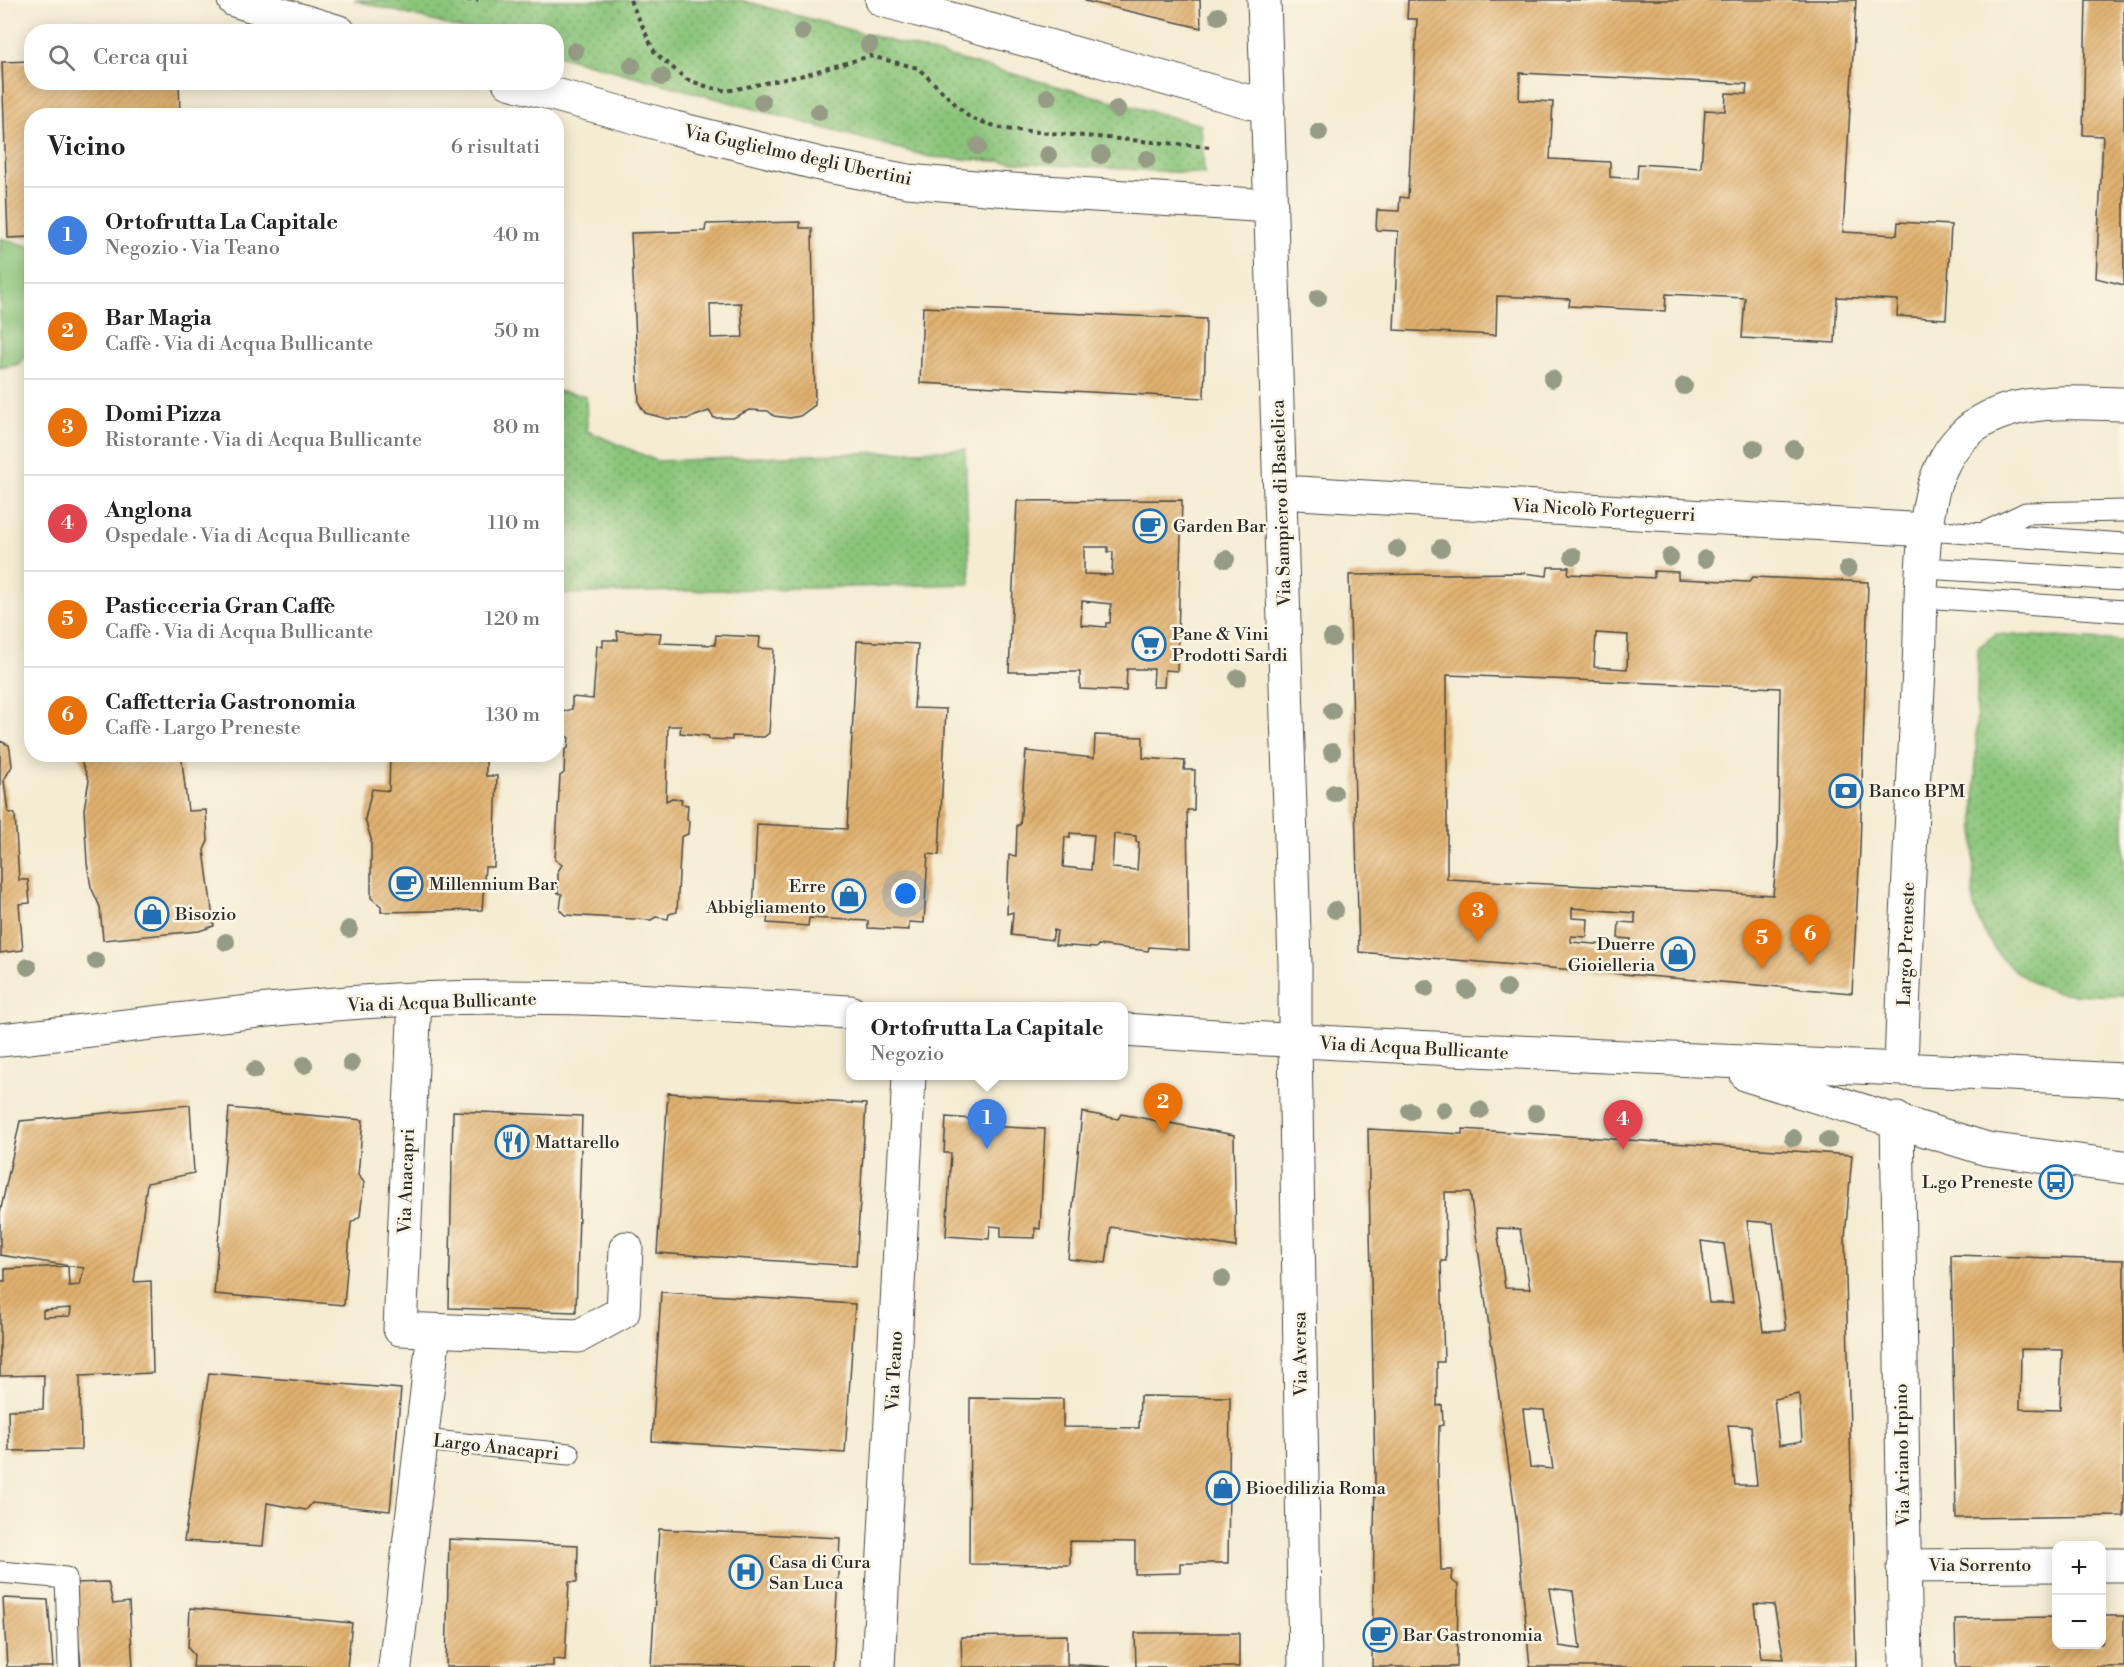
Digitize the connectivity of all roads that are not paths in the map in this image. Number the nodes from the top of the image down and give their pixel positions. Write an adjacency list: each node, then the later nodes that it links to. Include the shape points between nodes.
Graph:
1 (234, 0): 4 (street)
2 (882, 0): 6 (street)
3 (1264, 0): 6 (street, Via Sampiero di Bastelica)
4 (313, 24)
5 (538, 90): 7 (street, Via Guglielmo degli Ubertini, via 686,131 908,181)
6 (1268, 107): 7 (street, Via Sampiero di Bastelica)
7 (1271, 206): 9 (street, Via Sampiero di Bastelica)
8 (2124, 404): 11 (street, Largo Preneste, via 2021,407 2003,410 1974,426 1960,438 1938,477)
9 (1281, 492): 11 (street, Via Nicolò Forteguerri); 21 (street, Via Sampiero di Bastelica)
10 (2124, 511): 12 (lane, via 2026,513)
11 (1927, 530): 12 (lane); 15 (street, Largo Preneste)
12 (1983, 533): 13 (lane)
13 (2124, 544)
14 (2124, 580): 15 (lane)
15 (1924, 583): 16 (lane); 23 (street, Largo Preneste)
16 (2124, 611)
17 (415, 999): 18 (street, Via di Acqua Bullicante, via 596,1000); 20 (street, Via di Acqua Bullicante); 29 (street, Via Anacapri, via 400,1329)
18 (846, 1012)
19 (1128, 1030): 21 (street, Via di Acqua Bullicante)
20 (0, 1040)
21 (1295, 1042): 22 (street, Via di Acqua Bullicante); 40 (street, Via Aversa)
22 (1705, 1062): 23 (street, Via di Acqua Bullicante); 26 (street, Via di Acqua Bullicante)
23 (1901, 1068): 25 (street)
24 (909, 1080): 39 (street, Via Teano)
25 (2124, 1080)
26 (1897, 1119): 27 (street, via 1987,1149); 35 (street, Via Ariano Irpino)
27 (2124, 1167)
28 (626, 1248): 29 (street, Via Anacapri, via 623,1312 579,1336)
29 (434, 1331): 30 (street)
30 (422, 1440): 31 (lane, Largo Anacapri); 38 (street)
31 (569, 1454)
32 (2052, 1565): 35 (street, Via Sorrento)
33 (2106, 1565): 34 (street)
34 (2124, 1565)
35 (1903, 1566): 41 (street, Via Ariano Irpino)
36 (0, 1572): 37 (lane, via 66,1578)
37 (69, 1667)
38 (395, 1667)
39 (878, 1667)
40 (1305, 1667)
41 (1906, 1667)

